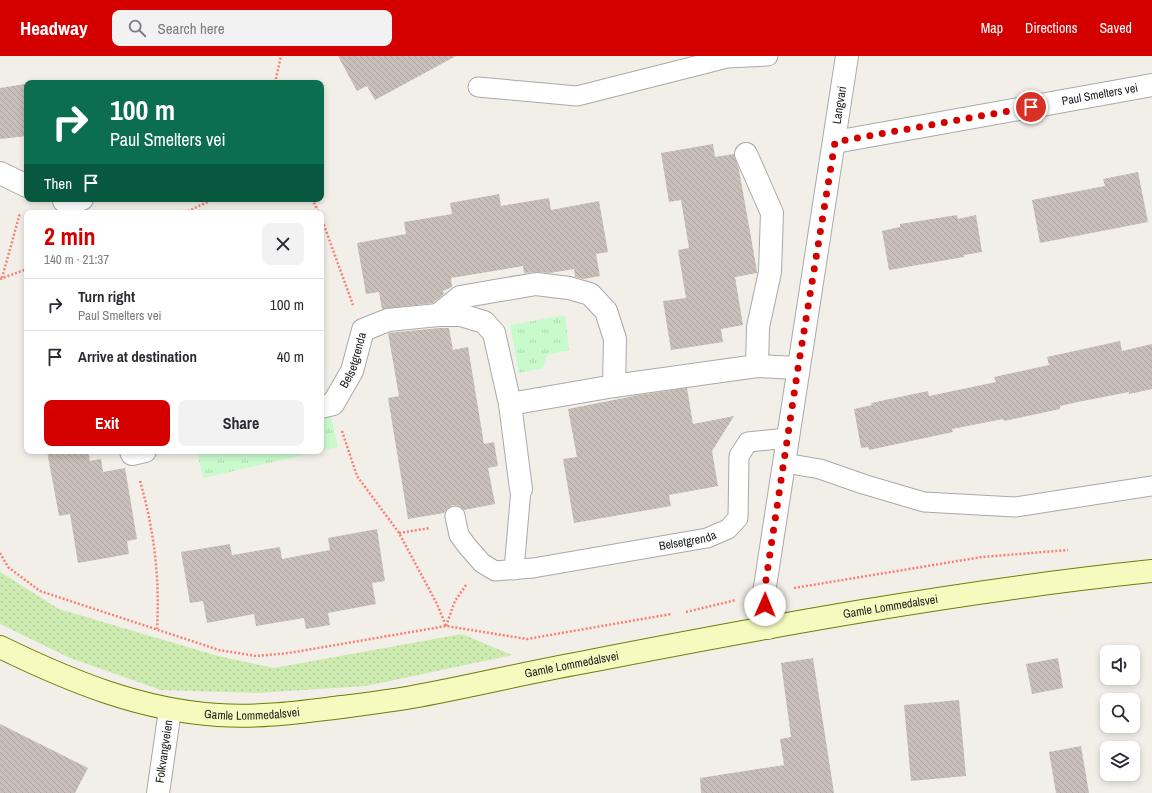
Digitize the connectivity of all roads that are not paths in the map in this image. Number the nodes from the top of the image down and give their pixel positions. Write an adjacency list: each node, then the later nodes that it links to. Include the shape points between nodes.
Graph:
1 (768, 56): 3 (lane)
2 (847, 56): 7 (street, Langvari)
3 (728, 57): 4 (lane)
4 (681, 62): 6 (lane, via 577,96)
5 (1152, 85): 7 (street, Paul Smelters vei)
6 (478, 87)
7 (835, 142): 13 (street, Langvari)
8 (746, 154): 12 (street, via 772,214 770,272 758,328)
9 (0, 173): 10 (street)
10 (24, 185)
11 (438, 315): 14 (street, via 460,296 536,284 569,288 590,294 606,311 615,339); 15 (street, Belsetgrenda, via 461,315 484,322 494,333); 16 (street, Belsetgrenda, via 388,320 363,330 352,371)
12 (757, 366): 13 (street); 14 (street)
13 (798, 368): 17 (street, Langvari)
14 (614, 386): 15 (street)
15 (510, 404): 20 (street, Belsetgrenda)
16 (327, 405)
17 (788, 438): 18 (street, Langvari); 22 (lane, Belsetgrenda, via 748,442 739,456 738,518 728,529 707,538)
18 (785, 463): 19 (lane, via 820,469 924,502 1015,507); 24 (street, Langvari, via 764,593)
19 (1152, 486)
20 (521, 489): 22 (lane, Belsetgrenda)
21 (456, 520): 22 (lane, Belsetgrenda, via 459,535 482,563 495,572)
22 (514, 570)
23 (1152, 571): 24 (street, Gamle Lommedalsvei, via 977,593)
24 (768, 628): 26 (street, Gamle Lommedalsvei, via 388,701 259,716)
25 (0, 647): 26 (street, Gamle Lommedalsvei, via 84,685)
26 (170, 710): 27 (street, Folkvangveien)
27 (158, 793)

